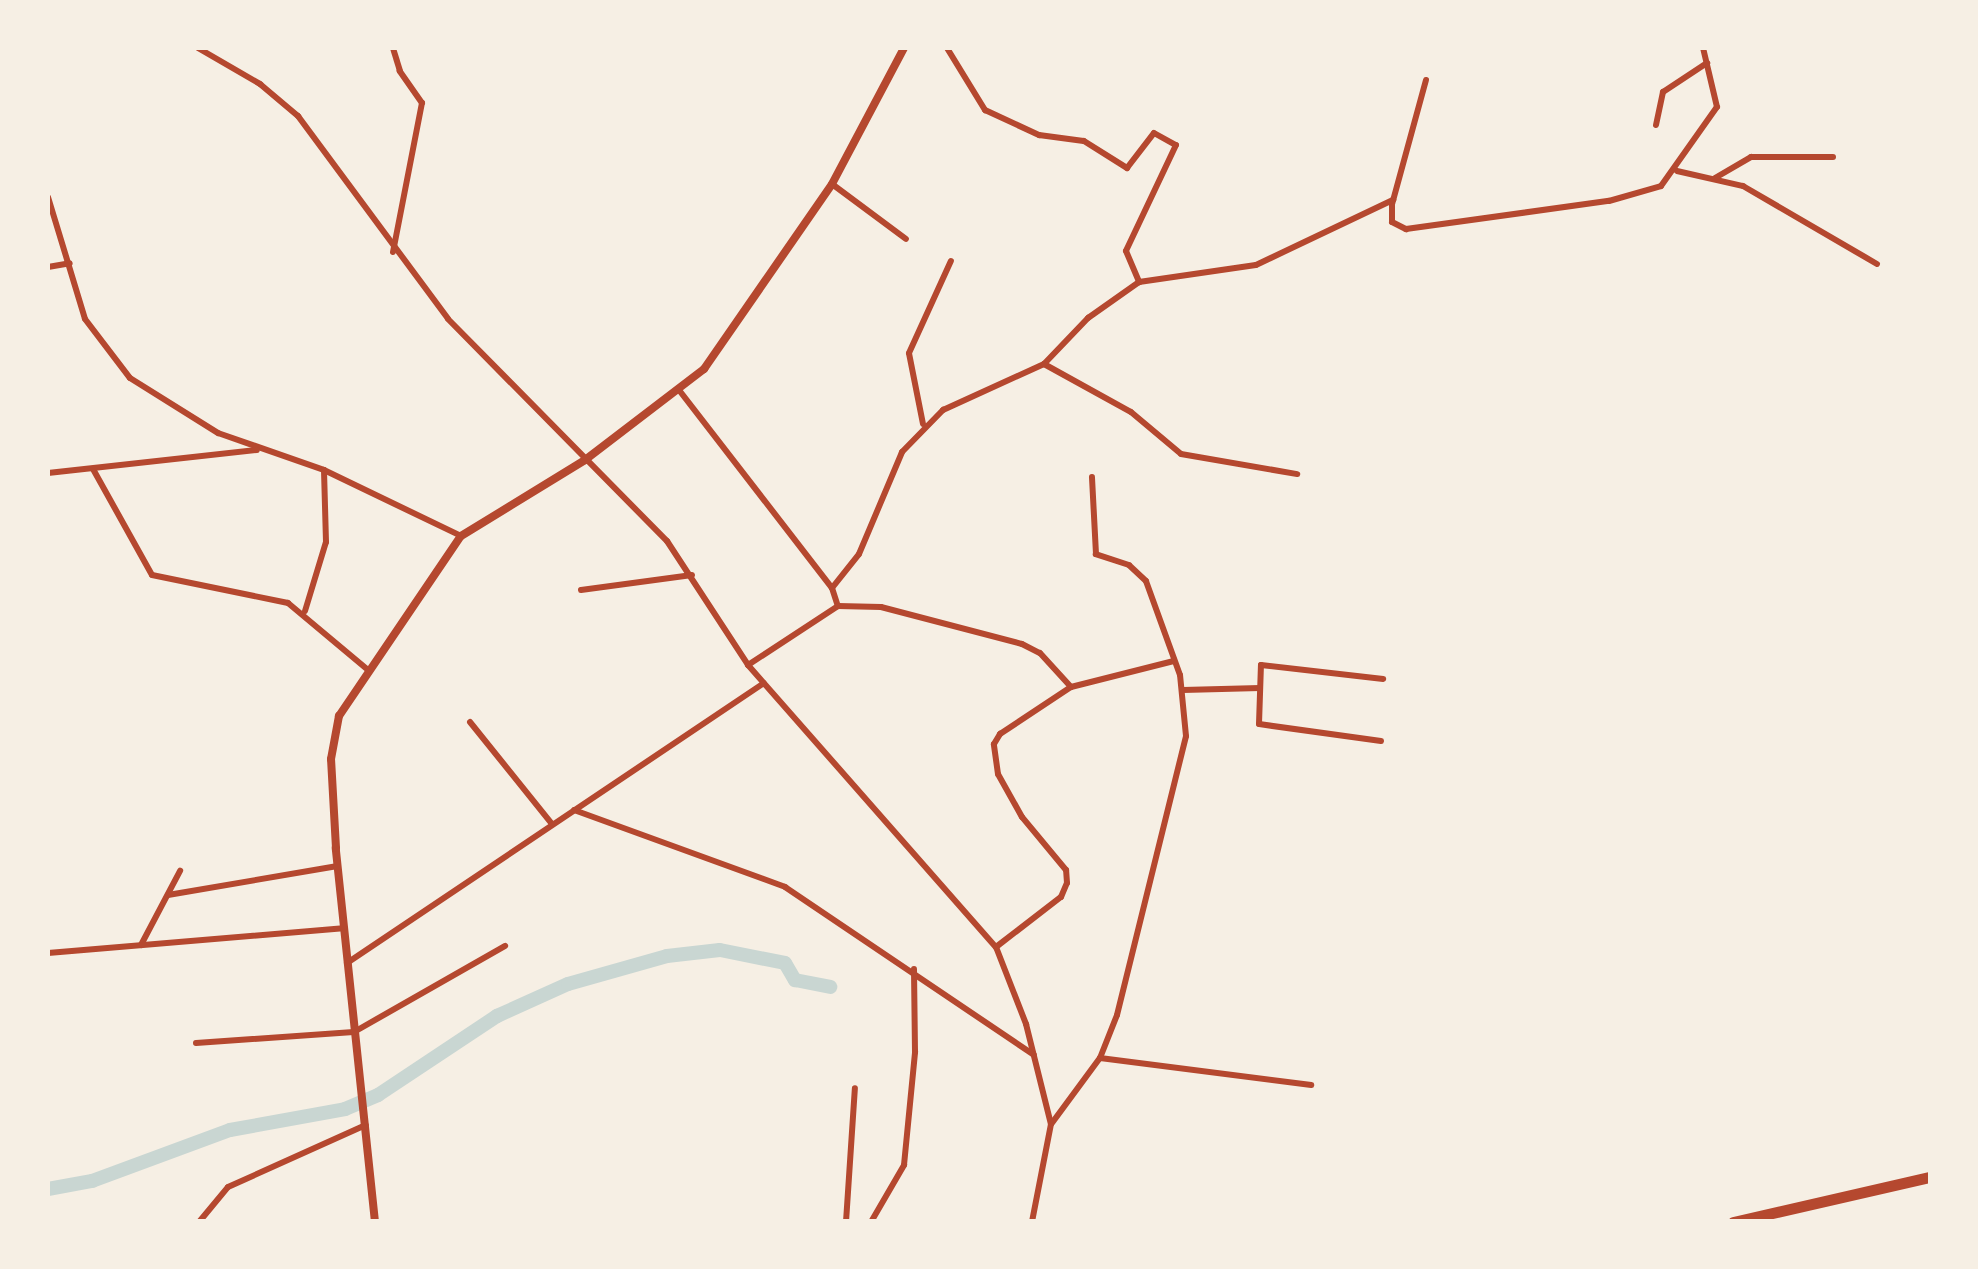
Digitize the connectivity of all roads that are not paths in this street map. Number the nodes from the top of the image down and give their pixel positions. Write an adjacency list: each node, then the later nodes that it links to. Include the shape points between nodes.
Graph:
1 (198, 48): 16 (street, via 260,84 298,116)
2 (393, 48): 16 (street, via 400,72 422,103)
3 (904, 48): 12 (street)
4 (947, 48): 21 (street, via 986,110 1040,136 1084,141 1127,168 1154,132 1176,145 1126,252)
5 (1703, 48): 6 (street)
6 (1707, 63): 8 (street, via 1664,92); 10 (street, via 1716,107 1684,146)
7 (1426, 80): 14 (street)
8 (1656, 126)
9 (1832, 157): 11 (street, via 1751,157)
10 (1677, 170): 11 (street); 14 (street, via 1661,186 1609,201 1423,229 1392,222)
11 (1714, 178): 19 (street, via 1743,186)
12 (832, 184): 15 (street); 23 (street, via 739,324)
13 (48, 197): 18 (street)
14 (1393, 200): 21 (street, via 1256,265)
15 (906, 238)
16 (392, 252): 26 (street)
17 (951, 262): 24 (street, via 909,353)
18 (70, 263): 20 (street); 25 (street, via 85,319 130,378 182,414)
19 (1877, 264)
20 (48, 267)
21 (1139, 282): 22 (street, via 1088,318)
22 (1044, 364): 24 (street); 30 (street, via 1132,412 1181,454)
23 (679, 390): 26 (street); 34 (street)
24 (923, 424): 34 (street, via 892,470 859,554)
25 (263, 450): 27 (street); 28 (street)
26 (585, 460): 32 (street); 33 (street)
27 (93, 469): 29 (street); 37 (street, via 152,575)
28 (324, 470): 32 (street); 37 (street, via 326,542)
29 (48, 472)
30 (1297, 474)
31 (1092, 477): 38 (street, via 1096,554 1128,565 1146,581)
32 (461, 536): 40 (street)
33 (692, 575): 35 (street); 39 (street)
34 (832, 588): 36 (street)
35 (581, 590)
36 (838, 606): 39 (street); 43 (street, via 916,612 1022,644)
37 (305, 611): 40 (street)
38 (1174, 661): 43 (street); 45 (street)
39 (748, 665): 42 (street)
40 (368, 670): 50 (street, via 333,739)
41 (1382, 680): 44 (street, via 1261,665)
42 (764, 683): 48 (street); 56 (street)
43 (1071, 687): 56 (street, via 1011,725 994,744 1007,794 1068,876 1061,897)
44 (1260, 688): 45 (street); 47 (street, via 1259,724)
45 (1182, 690): 63 (street, via 1186,736 1175,789)
46 (470, 722): 49 (street)
47 (1382, 740)
48 (574, 810): 49 (street); 59 (street, via 784,886)
49 (552, 824): 58 (street)
50 (338, 866): 52 (street); 53 (street)
51 (180, 871): 52 (street)
52 (168, 895): 54 (street)
53 (343, 928): 54 (street); 58 (street)
54 (140, 944): 57 (street)
55 (506, 946): 60 (street)
56 (996, 947): 62 (street)
57 (48, 953)
58 (347, 963): 60 (street)
59 (914, 968): 62 (street); 72 (street, via 915,1052 904,1165)
60 (354, 1032): 61 (street); 66 (street)
61 (196, 1043)
62 (1035, 1056): 67 (street)
63 (1100, 1058): 64 (street); 67 (street)
64 (1311, 1084)
65 (854, 1088): 71 (street)
66 (367, 1124): 69 (street, via 228,1187); 70 (street)
67 (1051, 1124): 73 (street)
68 (1930, 1177): 74 (highway)
69 (199, 1222)
70 (375, 1222)
71 (846, 1222)
72 (870, 1222)
73 (1032, 1222)
74 (1733, 1222)

